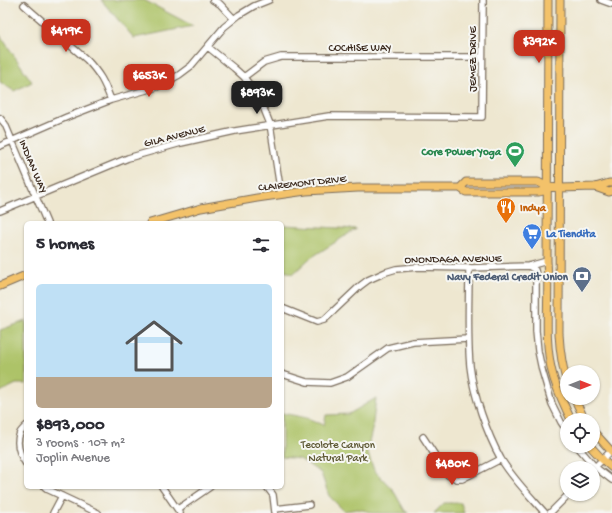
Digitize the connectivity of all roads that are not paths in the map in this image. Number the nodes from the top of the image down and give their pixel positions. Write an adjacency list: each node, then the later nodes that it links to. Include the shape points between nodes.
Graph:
1 (213, 0): 9 (street)
2 (269, 0): 9 (street)
3 (483, 0): 11 (street, JEMEZ DRIVE)
4 (548, 0): 21 (main road)
5 (560, 0): 22 (main road)
6 (601, 0): 7 (street)
7 (612, 4)
8 (24, 5): 13 (street, via 96,69)
9 (234, 19): 10 (street)
10 (208, 47): 12 (street); 13 (street, via 191,66 157,87)
11 (482, 56): 12 (street, COCHISE WAY, via 281,56 264,62); 14 (street, JEMEZ DRIVE)
12 (244, 77): 16 (street, via 262,104)
13 (110, 100): 17 (street)
14 (482, 117): 16 (street, GILA AVENUE, via 329,116)
15 (0, 118): 17 (street, INDIAN WAY)
16 (270, 124): 24 (street); 25 (street, GILA AVENUE, via 235,130 128,158)
17 (12, 140): 18 (street); 25 (street, INDIAN WAY)
18 (0, 146)
19 (612, 183): 20 (main road, CLAIREMONT DRIVE)
20 (595, 187): 22 (main road, CLAIREMONT DRIVE); 23 (main road, CLAIREMONT DRIVE)
21 (548, 188): 22 (main road, CLAIREMONT DRIVE); 24 (main road, CLAIREMONT DRIVE, via 538,182 466,182 460,188 358,188 306,190); 29 (main road)
22 (560, 188): 36 (main road, via 559,334)
23 (612, 192)
24 (281, 194): 28 (main road, CLAIREMONT DRIVE, via 201,208)
25 (36, 196): 26 (street, GILA AVENUE); 27 (street, INDIAN WAY)
26 (0, 211)
27 (46, 221)
28 (157, 221)
29 (547, 261): 30 (street, ONONDAGA AVENUE); 38 (main road, via 548,352 557,390)
30 (529, 266): 31 (street, ONONDAGA AVENUE); 39 (street, via 535,270 536,275 538,351 552,404)
31 (469, 268): 34 (street, ONONDAGA AVENUE, via 418,267 386,272 368,280 324,320 317,322); 35 (street)
32 (24, 275): 33 (main road)
33 (0, 286)
34 (284, 309)
35 (468, 339): 37 (street, via 413,342 388,348 347,378 330,383 307,382); 45 (street, via 470,368 480,411)
36 (563, 365)
37 (284, 375)
38 (568, 413)
39 (560, 420)
40 (24, 428): 47 (street, via 20,433 18,444)
41 (423, 437): 45 (street, via 448,475 457,479)
42 (600, 439): 43 (main road)
43 (611, 452): 46 (street)
44 (596, 453): 46 (main road)
45 (501, 459): 63 (street, via 522,488)
46 (603, 460): 48 (street); 49 (main road)
47 (24, 461)
48 (600, 463)
49 (612, 468)
50 (600, 473): 51 (street)
51 (612, 480)
52 (48, 489): 56 (street)
53 (163, 489): 59 (street)
54 (207, 489): 59 (street)
55 (269, 489): 60 (street, via 273,494)
56 (62, 496): 61 (street); 62 (street)
57 (562, 501): 64 (street)
58 (309, 505): 60 (street)
59 (179, 511)
60 (275, 511)
61 (53, 513)
62 (98, 513)
63 (546, 513)
64 (550, 513)

